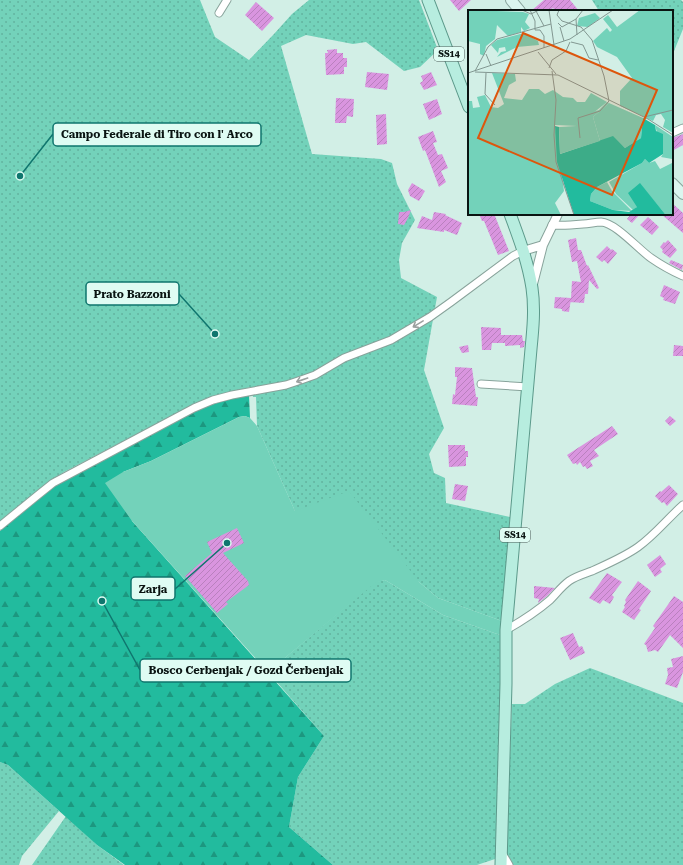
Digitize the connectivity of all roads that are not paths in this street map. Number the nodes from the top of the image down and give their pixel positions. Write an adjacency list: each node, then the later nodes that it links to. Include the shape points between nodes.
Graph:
1 (227, 0): 5 (street)
2 (428, 0): 6 (main road, SS14)
3 (511, 0): 4 (main road)
4 (519, 10)
5 (219, 13)
6 (468, 104)
7 (683, 128): 8 (street)
8 (673, 133)
9 (673, 184): 10 (main road)
10 (683, 194)
11 (510, 215): 15 (main road, SS14)
12 (557, 215): 13 (street)
13 (552, 225): 14 (street); 16 (street, via 602,222 608,224 650,257)
14 (543, 245): 15 (street); 17 (street)
15 (523, 251): 17 (main road, SS14); 21 (street, one-way to 21, via 430,317 391,340 344,358 315,375 286,385 219,398 194,408 53,483)
16 (683, 276)
17 (532, 288): 19 (main road, SS14, via 533,331)
18 (481, 384): 19 (street)
19 (528, 387): 22 (main road, SS14)
20 (683, 505): 22 (street, via 639,547 575,577 539,610)
21 (0, 526)
22 (506, 630): 23 (main road, SS14)
23 (502, 851): 24 (main road, SS14); 25 (street)
24 (501, 865)
25 (509, 865)

